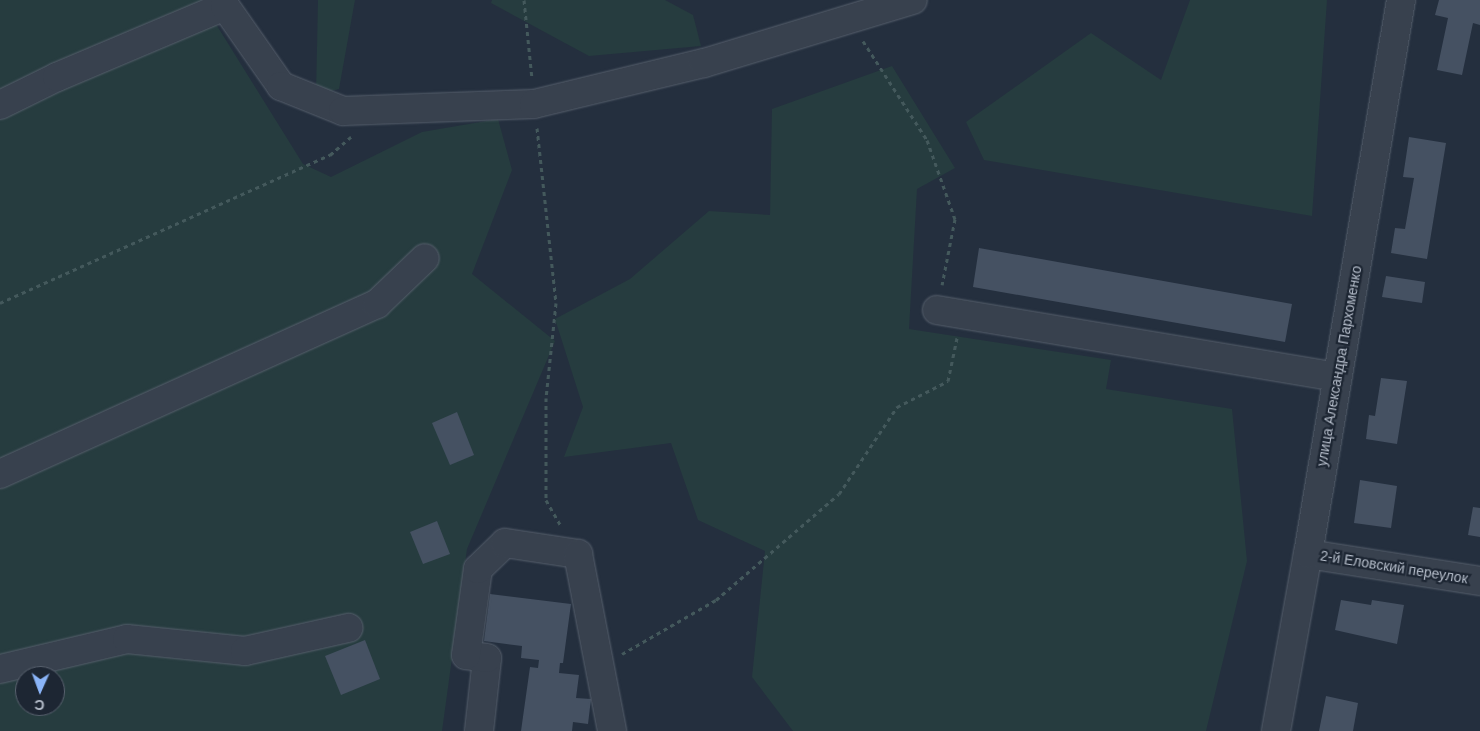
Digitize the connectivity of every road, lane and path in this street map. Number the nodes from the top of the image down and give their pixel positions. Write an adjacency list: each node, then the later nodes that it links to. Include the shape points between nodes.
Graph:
1 (524, 0): 6 (path)
2 (913, 0): 5 (street)
3 (1401, 0): 12 (street, улица Александра Пархоменко)
4 (223, 3): 7 (street); 8 (street, via 281,86 343,111)
5 (850, 20): 6 (street, via 704,63); 11 (path, via 927,140 954,219)
6 (534, 104): 8 (street); 14 (path, via 556,303 546,398 546,500)
7 (0, 105)
8 (384, 110): 10 (path, via 330,155)
9 (425, 258): 13 (street, via 377,304)
10 (0, 303)
11 (950, 312): 12 (street); 18 (path, via 948,381 897,407 839,494 716,600)
12 (1337, 377): 15 (street, улица Александра Пархоменко)
13 (0, 474)
14 (578, 554): 18 (street); 20 (street, via 505,543 478,569 466,655 487,658)
15 (1308, 554): 16 (street, 2-й Еловский переулок); 22 (street, улица Александра Пархоменко)
16 (1480, 581)
17 (348, 628): 19 (street, via 245,651 127,639)
18 (600, 667): 21 (street)
19 (0, 668)
20 (479, 731)
21 (612, 731)
22 (1276, 731)

